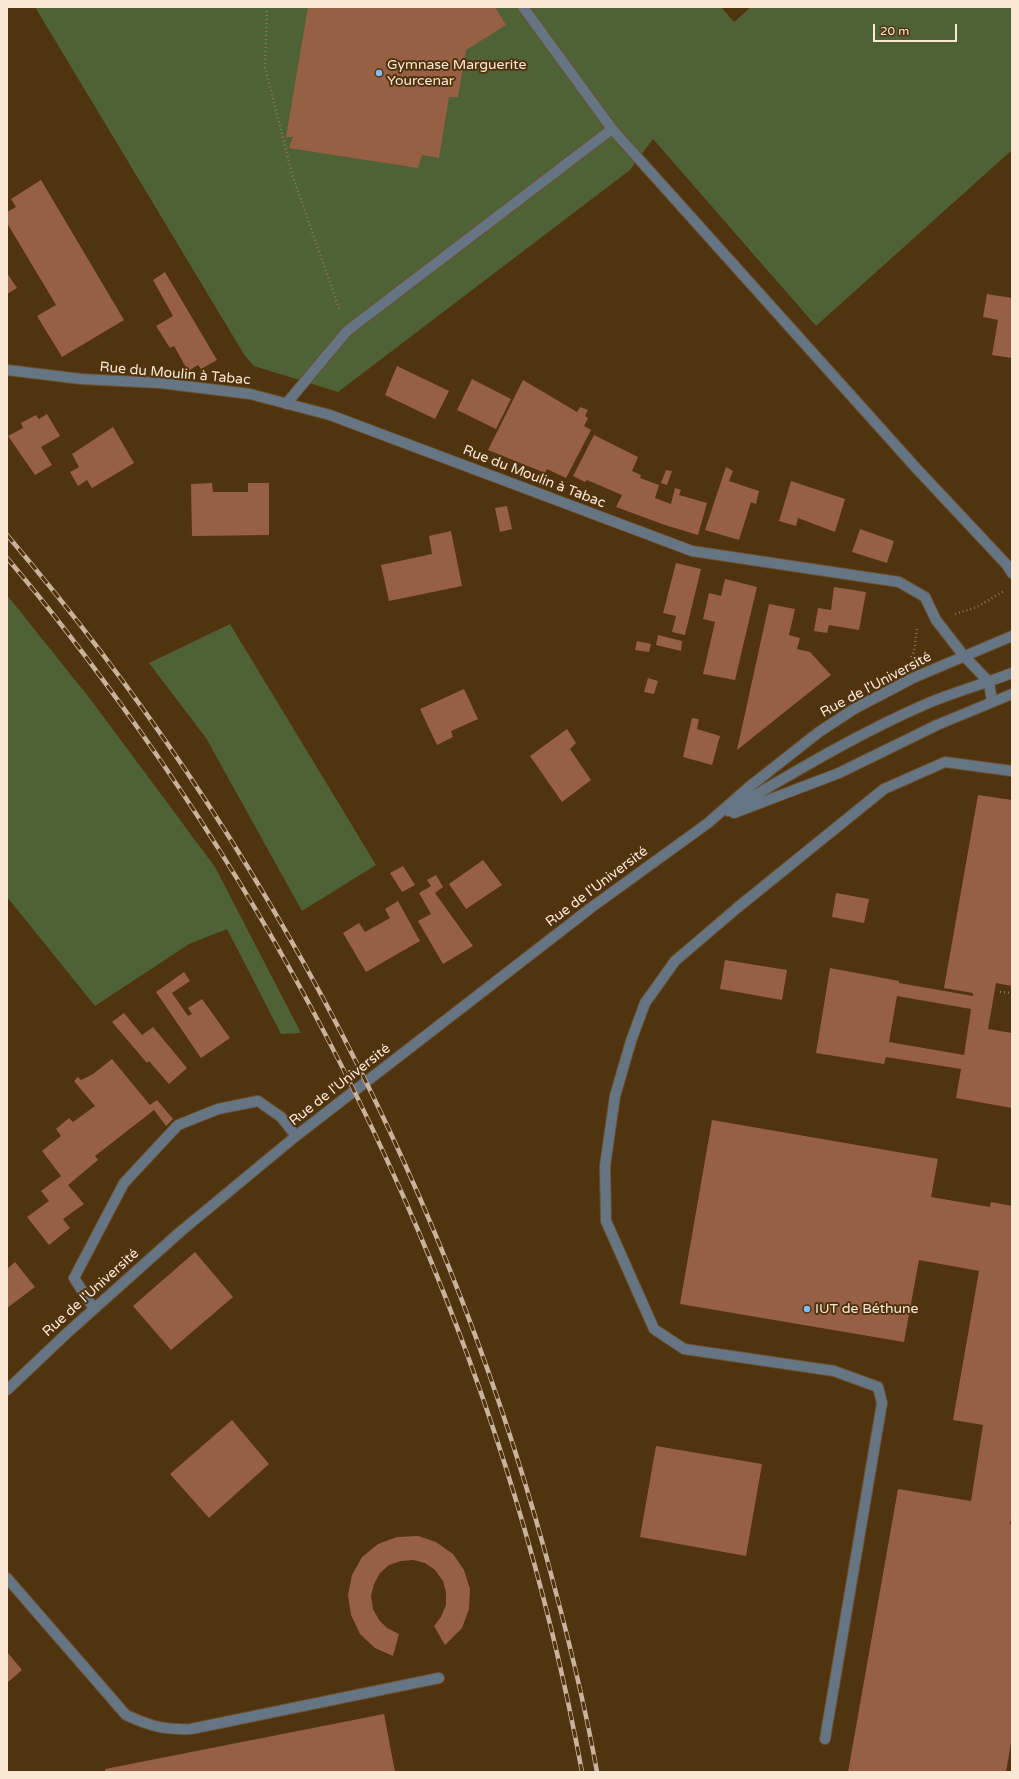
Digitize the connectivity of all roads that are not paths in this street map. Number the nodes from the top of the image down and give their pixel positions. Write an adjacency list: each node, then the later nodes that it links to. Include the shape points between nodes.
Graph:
1 (523, 7): 2 (street)
2 (612, 129): 4 (street, via 347,331); 5 (street)
3 (7, 370): 4 (street, Rue du Moulin à Tabac, via 250,394)
4 (286, 404): 7 (street, Rue du Moulin à Tabac, via 330,415 692,551 899,582 925,597 936,620)
5 (1012, 573)
6 (1012, 636): 7 (street, Rue de l'Université)
7 (964, 656): 9 (street, Rue du Moulin à Tabac); 13 (street, Rue de l'Université, via 913,678 854,709 825,728 749,787)
8 (1012, 673): 9 (street)
9 (989, 682): 11 (street); 13 (street, via 927,704 824,754)
10 (1012, 694): 11 (street, Rue de l'Université)
11 (992, 702): 13 (street, Rue de l'Université, via 937,725 839,773)
12 (1012, 771): 19 (street, via 945,762 884,789 737,908 675,961 645,1003 615,1096 605,1166 606,1221 654,1329 684,1349 834,1371 878,1387 882,1403)
13 (708, 823): 14 (street, Rue de l'Université, via 592,907)
14 (296, 1136): 15 (street, Rue de l'Université, via 180,1232); 15 (street, via 281,1117 258,1101 218,1109 178,1125 124,1183 74,1278)
15 (94, 1309): 16 (street, Rue de l'Université)
16 (7, 1390)
17 (7, 1578): 18 (street, via 126,1715 151,1726 169,1730 191,1729)
18 (439, 1678)
19 (825, 1739)

